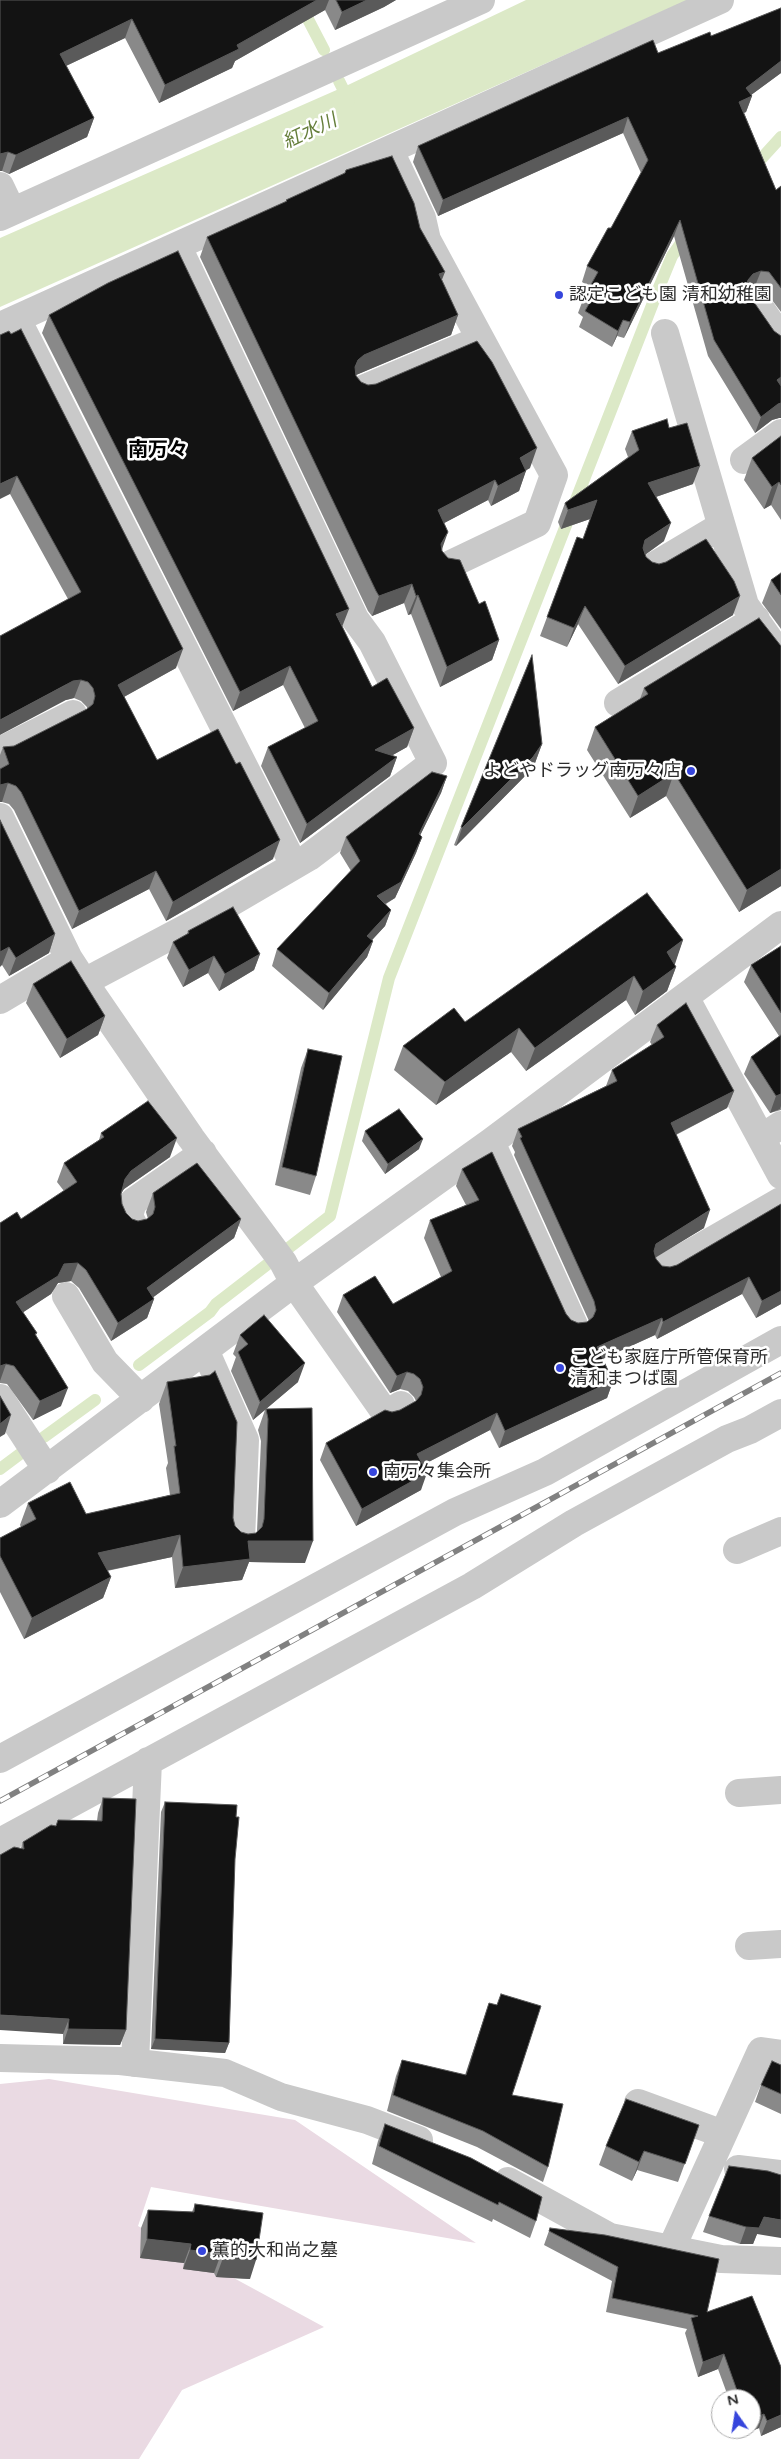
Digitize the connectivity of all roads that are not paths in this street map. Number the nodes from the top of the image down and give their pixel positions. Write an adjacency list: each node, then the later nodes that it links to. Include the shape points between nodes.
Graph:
1 (481, 0): 5 (street)
2 (720, 0): 3 (street)
3 (390, 151): 6 (street); 11 (street, via 422,218 427,240)
4 (0, 186): 5 (street)
5 (6, 214)
6 (178, 248): 8 (street); 24 (street, via 355,619 372,642 433,763)
7 (756, 302): 10 (street)
8 (8, 323): 24 (street)
9 (665, 333): 15 (street)
10 (781, 338)
11 (480, 340): 12 (street); 16 (street, via 554,475 537,523)
12 (363, 389)
13 (781, 433): 14 (street)
14 (744, 460)
15 (721, 526): 17 (street); 18 (street, via 745,605)
16 (449, 565)
17 (652, 567)
18 (756, 619): 19 (street); 20 (street)
19 (781, 656)
20 (618, 703)
21 (73, 714): 22 (street)
22 (0, 751)
23 (0, 817): 26 (street)
24 (294, 865): 27 (street, via 203,919)
25 (781, 925): 28 (street)
26 (70, 959): 27 (street); 29 (street)
27 (84, 982): 32 (street)
28 (685, 997): 30 (street); 31 (street)
29 (0, 1000)
30 (771, 1131): 33 (street)
31 (491, 1142): 36 (street); 39 (street)
32 (203, 1153): 35 (street, via 134,1202 129,1216); 36 (street)
33 (781, 1175)
34 (781, 1201): 37 (street)
35 (133, 1224)
36 (282, 1263): 41 (street); 44 (street, via 386,1414)
37 (663, 1269)
38 (66, 1296): 43 (street, via 105,1362)
39 (574, 1324)
40 (781, 1340): 51 (street, via 545,1472 455,1512)
41 (205, 1350): 43 (street); 49 (street, via 245,1440)
42 (0, 1398): 46 (street)
43 (141, 1399): 46 (street)
44 (401, 1405)
45 (781, 1412): 52 (street, via 574,1523 472,1586)
46 (47, 1470): 47 (street)
47 (0, 1504)
48 (781, 1531): 50 (street)
49 (241, 1540)
50 (737, 1550)
51 (0, 1759)
52 (148, 1761): 55 (street); 60 (street)
53 (781, 1790): 54 (street)
54 (739, 1793)
55 (0, 1842)
56 (781, 1944): 57 (street)
57 (749, 1946)
58 (781, 2054): 62 (street, via 761,2051)
59 (0, 2058): 60 (street)
60 (134, 2063): 63 (street, via 225,2073 281,2097 367,2120)
61 (638, 2103): 62 (street)
62 (723, 2134): 64 (street)
63 (445, 2151)
64 (709, 2166): 66 (street); 67 (street)
65 (488, 2171): 67 (street, via 610,2237)
66 (781, 2174)
67 (671, 2249): 68 (street, via 721,2259)
68 (781, 2262)

